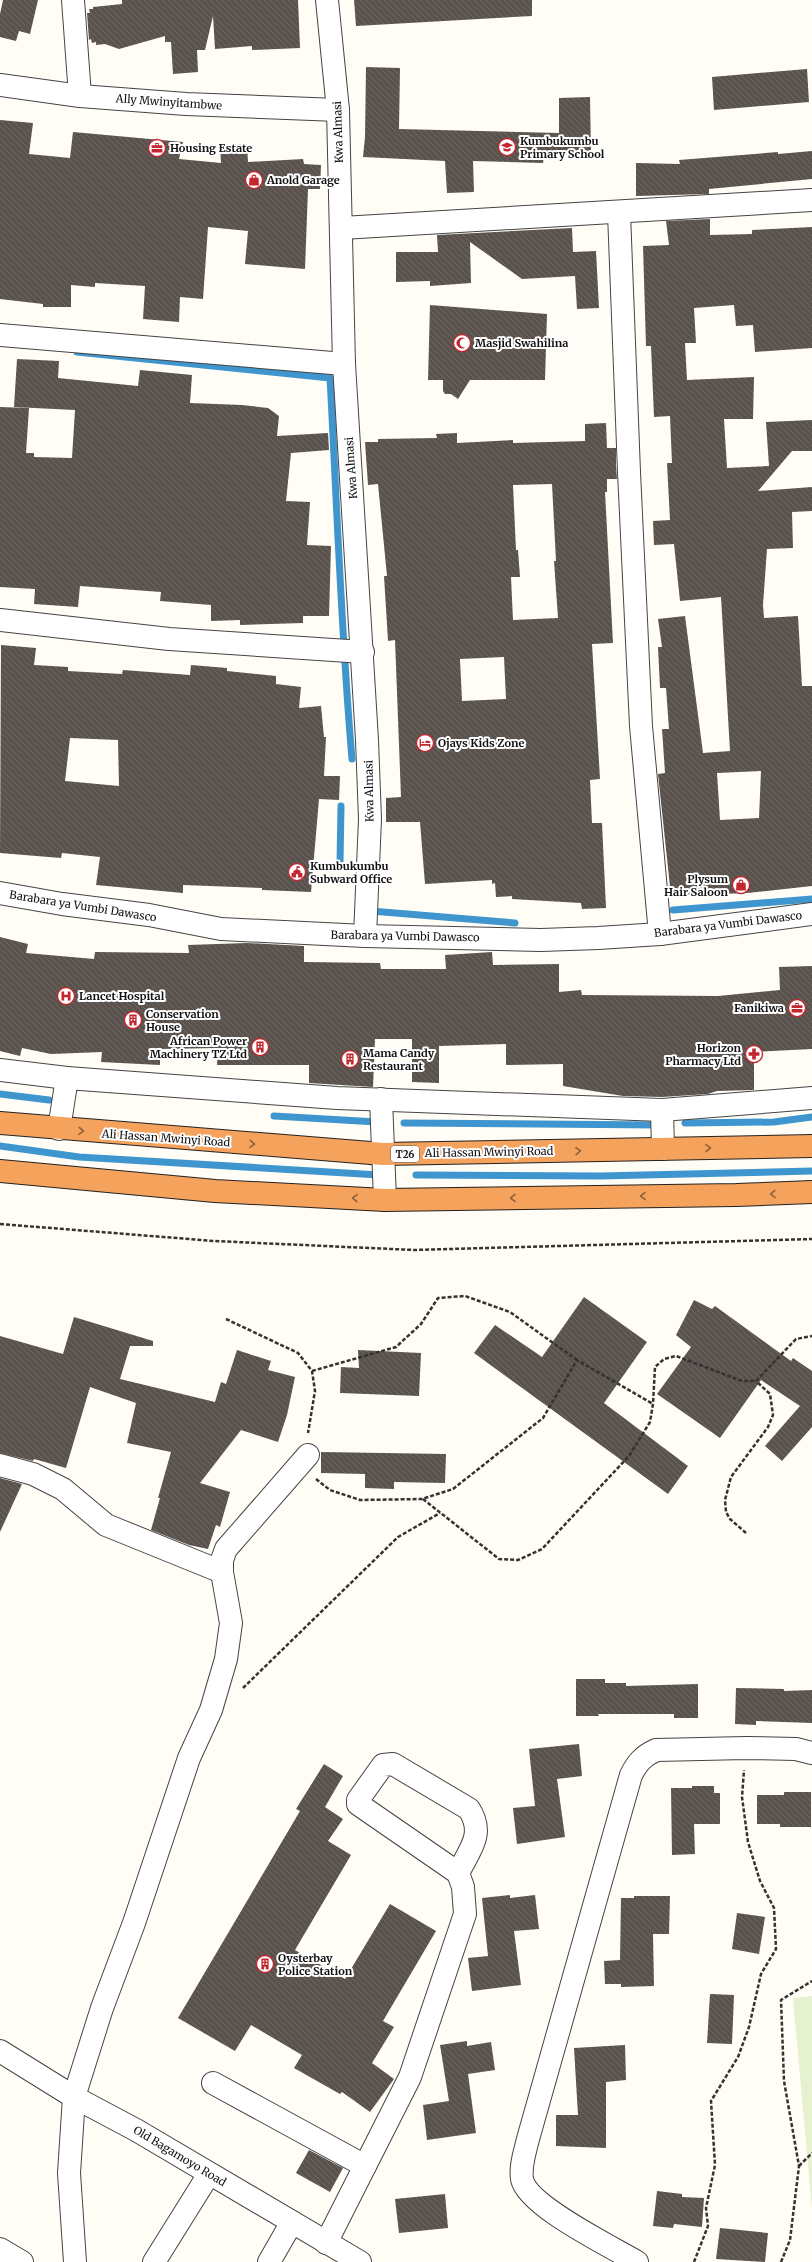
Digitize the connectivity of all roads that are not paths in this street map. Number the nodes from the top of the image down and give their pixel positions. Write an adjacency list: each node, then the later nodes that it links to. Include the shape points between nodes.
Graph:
1 (73, 0): 4 (street)
2 (327, 0): 5 (street, Kwa Almasi)
3 (0, 85): 4 (street, Ally Mwinyitambwe)
4 (80, 96): 5 (street, Ally Mwinyitambwe, via 186,104)
5 (338, 110): 8 (street, Kwa Almasi)
6 (812, 200): 7 (street)
7 (619, 212): 8 (street); 15 (street, via 641,726)
8 (342, 228): 10 (street, Kwa Almasi)
9 (0, 335): 10 (street)
10 (344, 364): 12 (street, Kwa Almasi)
11 (0, 620): 12 (street, via 169,639)
12 (364, 652): 16 (street, Kwa Almasi, via 370,819)
13 (0, 893): 16 (street, Barabara ya Vumbi Dawasco, via 149,915 221,929)
14 (812, 914): 15 (street, Barabara ya Vumbi Dawasco)
15 (660, 934): 16 (street, Barabara ya Vumbi Dawasco, via 541,940)
16 (366, 936)
17 (0, 1070): 18 (street)
18 (67, 1078): 20 (street); 23 (street)
19 (812, 1098): 21 (street)
20 (381, 1099): 21 (street); 26 (street)
21 (662, 1110): 25 (street)
22 (0, 1123): 23 (highway, Ali Hassan Mwinyi Road / T26)
23 (59, 1129): 26 (highway, Ali Hassan Mwinyi Road / T26, one-way to 26)
24 (812, 1146): 25 (highway, Ali Hassan Mwinyi Road / T26, one-way to 24)
25 (663, 1149): 26 (highway, Ali Hassan Mwinyi Road / T26, one-way to 25)
26 (383, 1154): 29 (street)
27 (0, 1171): 29 (highway, one-way to 27, via 215,1191)
28 (812, 1192): 29 (highway, one-way to 29)
29 (385, 1200)
30 (308, 1455): 32 (street, via 226,1548)
31 (0, 1465): 32 (street, via 33,1474 63,1489 106,1525)
32 (222, 1572): 37 (street, via 232,1623 226,1659 211,1710 189,1758 129,1937 102,2008)
33 (812, 1753): 48 (street, via 796,1749 746,1748 656,1750 646,1755 631,1775 523,2159 522,2179 527,2192 544,2207)
34 (458, 1873): 34 (street, via 358,1804 358,1800 383,1765 393,1764 469,1809 476,1820 477,1836); 38 (street, via 463,1887 465,1914 410,2077)
35 (0, 2051): 37 (street, Old Bagamoyo Road)
36 (214, 2083): 38 (street)
37 (74, 2097): 39 (street, Old Bagamoyo Road, via 136,2130); 44 (street, via 69,2173)
38 (365, 2166): 41 (street)
39 (209, 2174): 40 (street, Old Bagamoyo Road); 45 (street)
40 (292, 2222): 41 (street, Old Bagamoyo Road); 46 (street)
41 (326, 2243): 47 (street, Old Bagamoyo Road)
42 (0, 2249): 43 (street)
43 (22, 2262)
44 (75, 2262)
45 (154, 2262)
46 (269, 2262)
47 (360, 2262)
48 (637, 2262)

